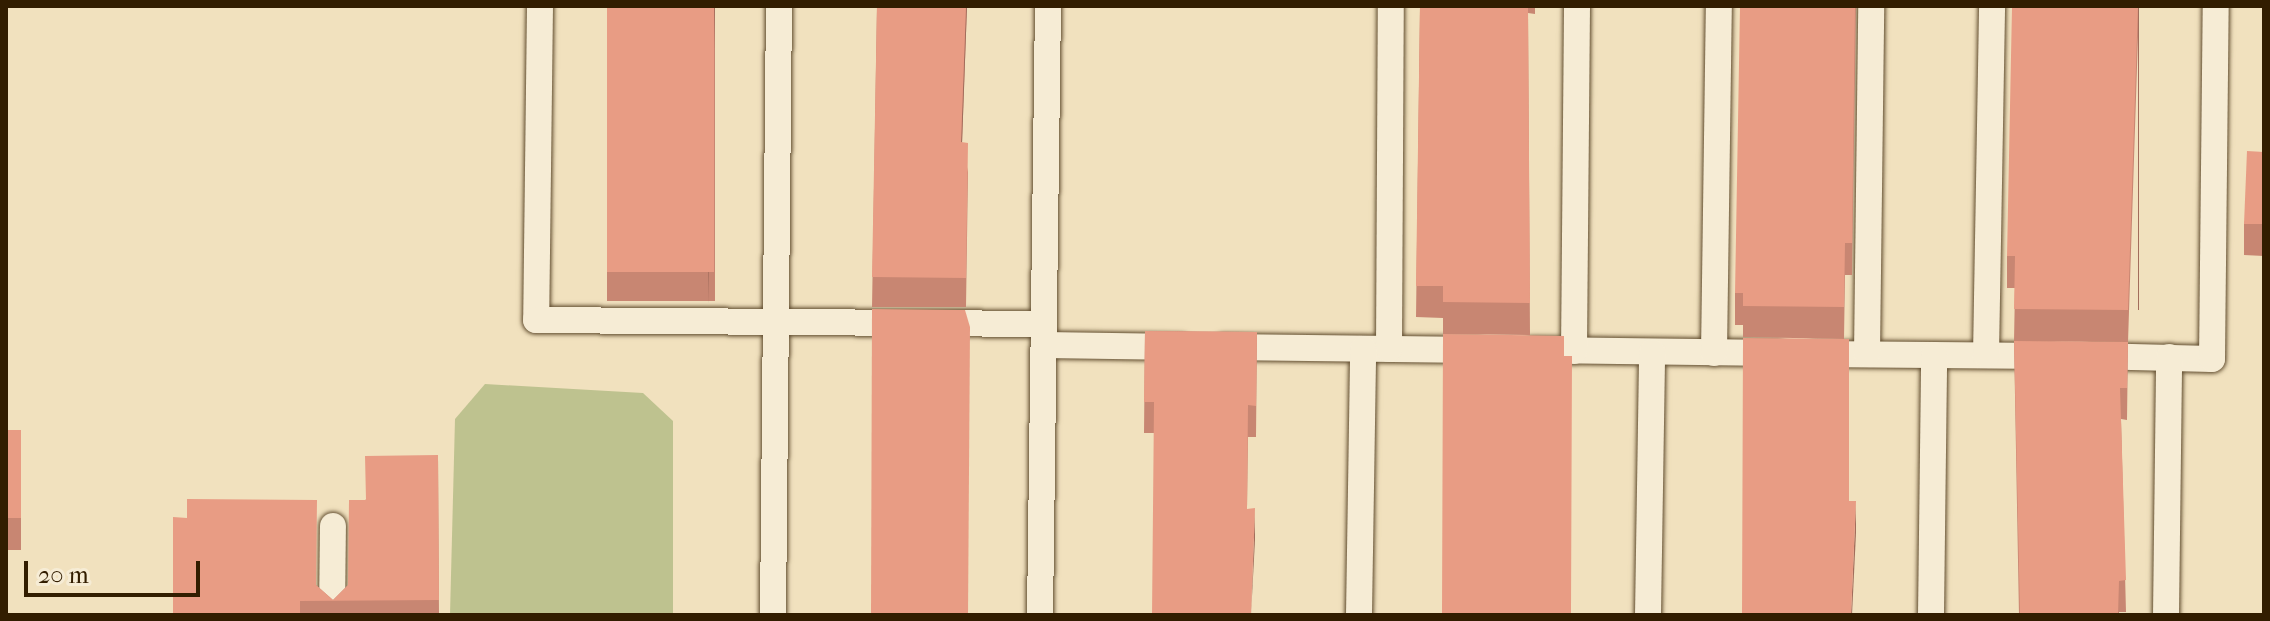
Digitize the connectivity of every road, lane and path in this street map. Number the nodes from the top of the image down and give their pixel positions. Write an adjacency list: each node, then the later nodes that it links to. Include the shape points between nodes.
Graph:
1 (540, 6): 10 (lane, via 536,320)
2 (779, 6): 10 (lane)
3 (1048, 6): 11 (lane)
4 (1391, 6): 12 (lane)
5 (1577, 6): 13 (lane)
6 (1719, 6): 15 (lane)
7 (1871, 6): 16 (lane)
8 (1992, 6): 18 (lane)
9 (2216, 6): 19 (lane, via 2212,359)
10 (778, 322): 11 (lane); 22 (lane)
11 (1044, 334): 12 (lane); 23 (lane)
12 (1376, 349): 13 (lane); 24 (lane)
13 (1574, 351): 14 (lane)
14 (1652, 352): 15 (lane); 25 (lane)
15 (1714, 353): 16 (lane)
16 (1867, 354): 17 (lane)
17 (1934, 355): 18 (lane); 26 (lane)
18 (1986, 355): 19 (lane)
19 (2169, 357): 27 (lane)
20 (333, 526): 21 (lane)
21 (332, 615)
22 (773, 615)
23 (1040, 615)
24 (1359, 615)
25 (1648, 615)
26 (1931, 615)
27 (2166, 615)

